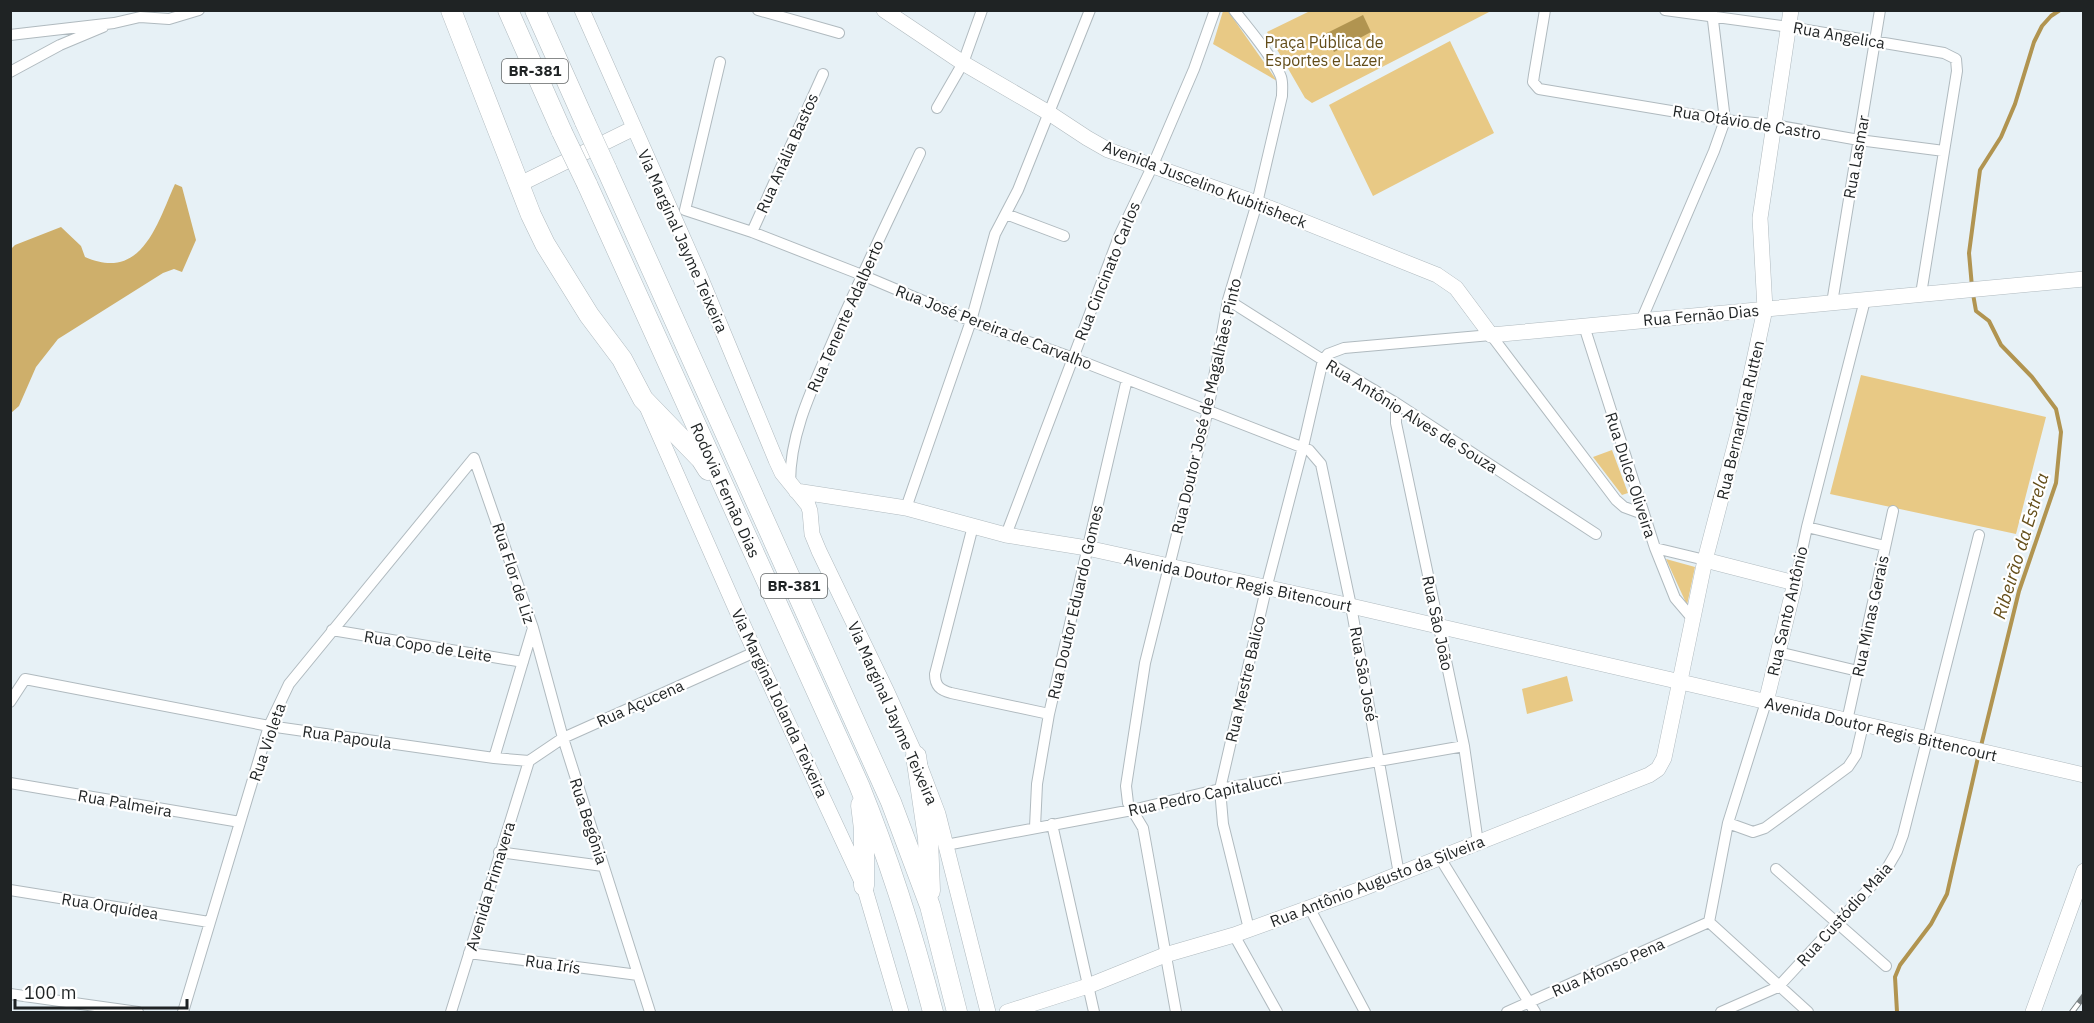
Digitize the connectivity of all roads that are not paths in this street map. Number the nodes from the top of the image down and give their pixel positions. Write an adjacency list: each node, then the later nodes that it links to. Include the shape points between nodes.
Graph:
1 (199, 10): 17 (street, via 170,19 141,17)
2 (451, 10): 35 (highway)
3 (508, 10): 61 (highway, Rodovia Fernão Dias / BR-381, bridge)
4 (535, 10): 118 (highway, Rodovia Fernão Dias / BR-381, bridge, via 891,802)
5 (582, 10): 30 (street, Via Marginal Jayme Teixeira)
6 (758, 10): 19 (street)
7 (884, 10): 23 (street, Avenida Juscelino Kubitisheck)
8 (982, 10): 23 (street)
9 (1090, 10): 27 (street)
10 (1215, 10): 34 (street, Rua Cincinato Carlos)
11 (1234, 10): 36 (street, Rua Doutor José de Magalhães Pinto, via 1277,70 1282,85)
12 (1545, 10): 28 (street, Rua Otávio de Castro, via 1533,82 1539,89)
13 (1665, 10): 16 (street, Rua Angelica)
14 (1791, 10): 18 (street, Rua Bernardina Rutten)
15 (1880, 10): 21 (street, Rua Lasmar)
16 (1712, 14): 18 (street, Rua Angelica); 28 (street)
17 (114, 23): 20 (street); 24 (street, via 60,45)
18 (1789, 27): 21 (street, Rua Angelica); 29 (street, Rua Bernardina Rutten)
19 (839, 33)
20 (10, 35)
21 (1876, 41): 31 (street, Rua Lasmar); 32 (street, Rua Angelica, via 1954,57 1957,63)
22 (720, 62): 38 (street, Rua José Pereira de Carvalho, via 685,210)
23 (963, 63): 26 (street); 27 (street, Avenida Juscelino Kubitisheck)
24 (10, 72)
25 (823, 74): 38 (street, Rua Anália Bastos)
26 (937, 108)
27 (1049, 113): 34 (street, Avenida Juscelino Kubitisheck, via 1087,138); 37 (street)
28 (1725, 120): 29 (street, Rua Otávio de Castro); 48 (street)
29 (1774, 125): 31 (street, Rua Otávio de Castro); 46 (street, Rua Bernardina Rutten, via 1760,218)
30 (634, 128): 35 (street); 59 (street, Via Marginal Jayme Teixeira)
31 (1859, 140): 32 (street, Rua Otávio de Castro); 45 (street, Rua Lasmar)
32 (1944, 151): 42 (street)
33 (920, 153): 40 (street, Rua Tenente Adalberto)
34 (1152, 167): 36 (street, Avenida Juscelino Kubitisheck); 51 (street, Rua Cincinato Carlos, via 1120,234)
35 (518, 185): 54 (highway, via 545,244 622,359)
36 (1257, 203): 43 (street, Rua Doutor José de Magalhães Pinto); 50 (street, Avenida Juscelino Kubitisheck, via 1447,280)
37 (1006, 214): 39 (street); 47 (street, via 993,243)
38 (752, 232): 40 (street, Rua José Pereira de Carvalho)
39 (1064, 236)
40 (862, 275): 47 (street, Rua José Pereira de Carvalho); 59 (street, Rua Tenente Adalberto, via 808,397 794,449)
41 (2083, 275): 42 (street, Rua Fernão Dias, via 1991,289)
42 (1922, 294): 44 (street, Rua Fernão Dias)
43 (1228, 300): 52 (street, Rua Antônio Alves de Souza); 56 (street, Rua Doutor José de Magalhães Pinto)
44 (1865, 300): 45 (street, Rua Fernão Dias); 65 (street, Rua Santo Antônio)
45 (1832, 303): 46 (street, Rua Fernão Dias)
46 (1765, 309): 48 (street, Rua Fernão Dias); 72 (street, Rua Bernardina Rutten)
47 (971, 321): 51 (street, Rua José Pereira de Carvalho); 60 (street)
48 (1641, 321): 49 (street, Rua Fernão Dias)
49 (1584, 326): 50 (street, Rua Fernão Dias); 63 (street, Rua Dulce Oliveira)
50 (1491, 335): 52 (street, Rua Fernão Dias, via 1344,348); 63 (street, via 1616,500)
51 (1072, 358): 53 (street, Rua José Pereira de Carvalho); 67 (street, Rua Cincinato Carlos)
52 (1323, 360): 55 (street, Rua Antônio Alves de Souza); 57 (street, Rua Mestre Balico)
53 (1127, 379): 56 (street, Rua José Pereira de Carvalho); 70 (street, Rua Doutor Eduardo Gomes)
54 (643, 399): 61 (highway, via 701,459); 81 (street, Via Marginal Iolanda Teixeira)
55 (1396, 403): 66 (street, Rua Antônio Alves de Souza); 79 (street, Rua São João, via 1396,423)
56 (1208, 410): 57 (street, Rua José Pereira de Carvalho); 73 (street, Rua Doutor José de Magalhães Pinto)
57 (1303, 447): 75 (street, Rua Mestre Balico); 76 (street, Rua São José, via 1321,464)
58 (474, 458): 78 (street, Rua Flor de Liz); 80 (street, Rua Violeta)
59 (790, 483): 60 (street, Avenida Doutor Regis Bitencourt); 95 (street, Via Marginal Jayme Teixeira, via 810,511 812,534 819,551)
60 (906, 508): 64 (street, Avenida Doutor Regis Bitencourt)
61 (733, 509): 101 (highway, Rodovia Fernão Dias / BR-381)
62 (1893, 511): 69 (street, Rua Minas Gerais)
63 (1643, 514): 71 (street, Rua Dulce Oliveira)
64 (973, 526): 67 (street, Avenida Doutor Regis Bitencourt); 88 (street, via 935,682 951,693)
65 (1807, 527): 69 (street); 74 (street, Rua Santo Antônio)
66 (1596, 534)
67 (1006, 535): 70 (street, Avenida Doutor Regis Bitencourt)
68 (1979, 536): 93 (street, Rua Custódio Maia)
69 (1885, 546): 84 (street, Rua Minas Gerais)
70 (1087, 548): 73 (street, Avenida Doutor Regis Bitencourt); 88 (street, Rua Doutor Eduardo Gomes)
71 (1655, 548): 72 (street); 77 (street, Rua Dulce Oliveira, via 1675,598)
72 (1705, 560): 74 (street); 77 (street, Rua Bernardina Rutten)
73 (1170, 567): 75 (street, Avenida Doutor Regis Bitencourt); 103 (street, Rua Doutor José de Magalhães Pinto, via 1145,663 1134,730 1126,786)
74 (1795, 583): 82 (street, Rua Santo Antônio)
75 (1266, 589): 76 (street, Avenida Doutor Regis Bitencourt); 102 (street, Rua Mestre Balico)
76 (1351, 606): 79 (street, Avenida Doutor Regis Bitencourt); 98 (street, Rua São José)
77 (1692, 618): 85 (street, Rua Bernardina Rutten)
78 (533, 628): 83 (street, Rua Flor de Liz); 92 (street, Rua Begônia)
79 (1439, 628): 85 (street, Avenida Doutor Regis Bitencourt); 94 (street, Rua São João)
80 (332, 630): 83 (street, Rua Copo de Leite); 91 (street, Rua Violeta, via 289,684)
81 (755, 652): 92 (street, Rua Açucena); 116 (street, Via Marginal Iolanda Teixeira)
82 (1778, 652): 84 (street); 87 (street, Rua Santo Antônio)
83 (523, 662): 96 (street, Rua Flor de Liz)
84 (1858, 670): 89 (street, Rua Minas Gerais)
85 (1678, 683): 87 (street, Avenida Doutor Regis Bittencourt); 108 (street, Rua Antônio Augusto da Silveira, via 1664,758 1656,771)
86 (10, 702): 91 (street, Rua Papoula, via 25,679)
87 (1766, 702): 89 (street, Avenida Doutor Regis Bittencourt); 105 (street, Rua Santo Antônio)
88 (1049, 714): 107 (street, Rua Doutor Eduardo Gomes, via 1037,784)
89 (1847, 721): 90 (street, Avenida Doutor Regis Bittencourt)
90 (1863, 725): 93 (street, Avenida Doutor Regis Bittencourt); 105 (street, via 1856,755 1842,773 1764,828 1753,832)
91 (269, 726): 96 (street, Rua Papoula); 104 (street, Rua Violeta)
92 (563, 738): 97 (street, Rua Açucena); 112 (street, Rua Begônia)
93 (1928, 740): 99 (street, Avenida Doutor Regis Bittencourt); 122 (street, Rua Custódio Maia, via 1897,851 1886,870)
94 (1464, 746): 98 (street, Rua Pedro Capitalucci); 108 (street, Rua São João)
95 (915, 756): 109 (street, Via Marginal Jayme Teixeira); 118 (highway, via 928,838)
96 (494, 758): 97 (street, Rua Papoula)
97 (529, 761): 110 (street, Avenida Primavera)
98 (1380, 762): 102 (street, Rua Pedro Capitalucci); 115 (street, Rua São José)
99 (2084, 776)
100 (10, 783): 104 (street, Rua Palmeira)
101 (859, 785): 116 (highway); 138 (highway, Rodovia Fernão Dias / BR-381, via 905,910)
102 (1220, 789): 103 (street, Rua Pedro Capitalucci); 123 (street, Rua Mestre Balico, via 1223,824)
103 (1131, 810): 106 (street, Rua Pedro Capitalucci); 126 (street, Rua Doutor José de Magalhães Pinto, via 1143,828)
104 (240, 822): 121 (street, Rua Violeta)
105 (1728, 823): 120 (street, Rua Santo Antônio)
106 (1052, 824): 107 (street, Rua Pedro Capitalucci); 129 (street)
107 (1035, 827): 109 (street, Rua Pedro Capitalucci)
108 (1478, 843): 111 (street, Rua Antônio Augusto da Silveira)
109 (946, 845): 140 (street, Via Marginal Jayme Teixeira)
110 (500, 852): 112 (street); 125 (street, Avenida Primavera)
111 (1440, 858): 115 (street, Rua Antônio Augusto da Silveira); 132 (street)
112 (603, 866): 128 (street, Rua Begônia)
113 (1776, 869): 122 (street)
114 (2084, 871): 149 (street)
115 (1399, 874): 119 (street, Rua Antônio Augusto da Silveira)
116 (864, 886): 137 (street, Via Marginal Iolanda Teixeira)
117 (10, 890): 121 (street, Rua Orquídea)
118 (930, 906): 139 (highway, Rodovia Fernão Dias / BR-381)
119 (1309, 908): 123 (street, Rua Antônio Augusto da Silveira); 145 (street)
120 (1709, 921): 130 (street); 132 (street, Rua Afonso Pena)
121 (209, 922): 134 (street, Rua Violeta)
122 (1837, 923): 127 (street); 130 (street, Rua Custódio Maia)
123 (1249, 929): 124 (street, Rua Antônio Augusto da Silveira)
124 (1234, 935): 126 (street, Rua Antônio Augusto da Silveira); 144 (street)
125 (469, 952): 128 (street, Rua Irís); 135 (street, Avenida Primavera)
126 (1165, 955): 129 (street, Rua Antônio Augusto da Silveira); 143 (street, Rua Doutor José de Magalhães Pinto)
127 (1886, 966)
128 (638, 975): 136 (street, Rua Begônia)
129 (1088, 986): 141 (street, Rua Antônio Augusto da Silveira); 142 (street)
130 (1778, 987): 147 (street, Rua Custódio Maia); 148 (street)
131 (10, 994): 133 (street)
132 (1532, 1008): 146 (street, Rua Afonso Pena)
133 (138, 1012)
134 (183, 1012)
135 (451, 1012)
136 (650, 1012)
137 (901, 1012)
138 (933, 1012)
139 (957, 1012)
140 (988, 1012)
141 (1007, 1012)
142 (1094, 1012)
143 (1176, 1012)
144 (1277, 1012)
145 (1365, 1012)
146 (1507, 1012)
147 (1720, 1012)
148 (1808, 1012)
149 (2033, 1012)

